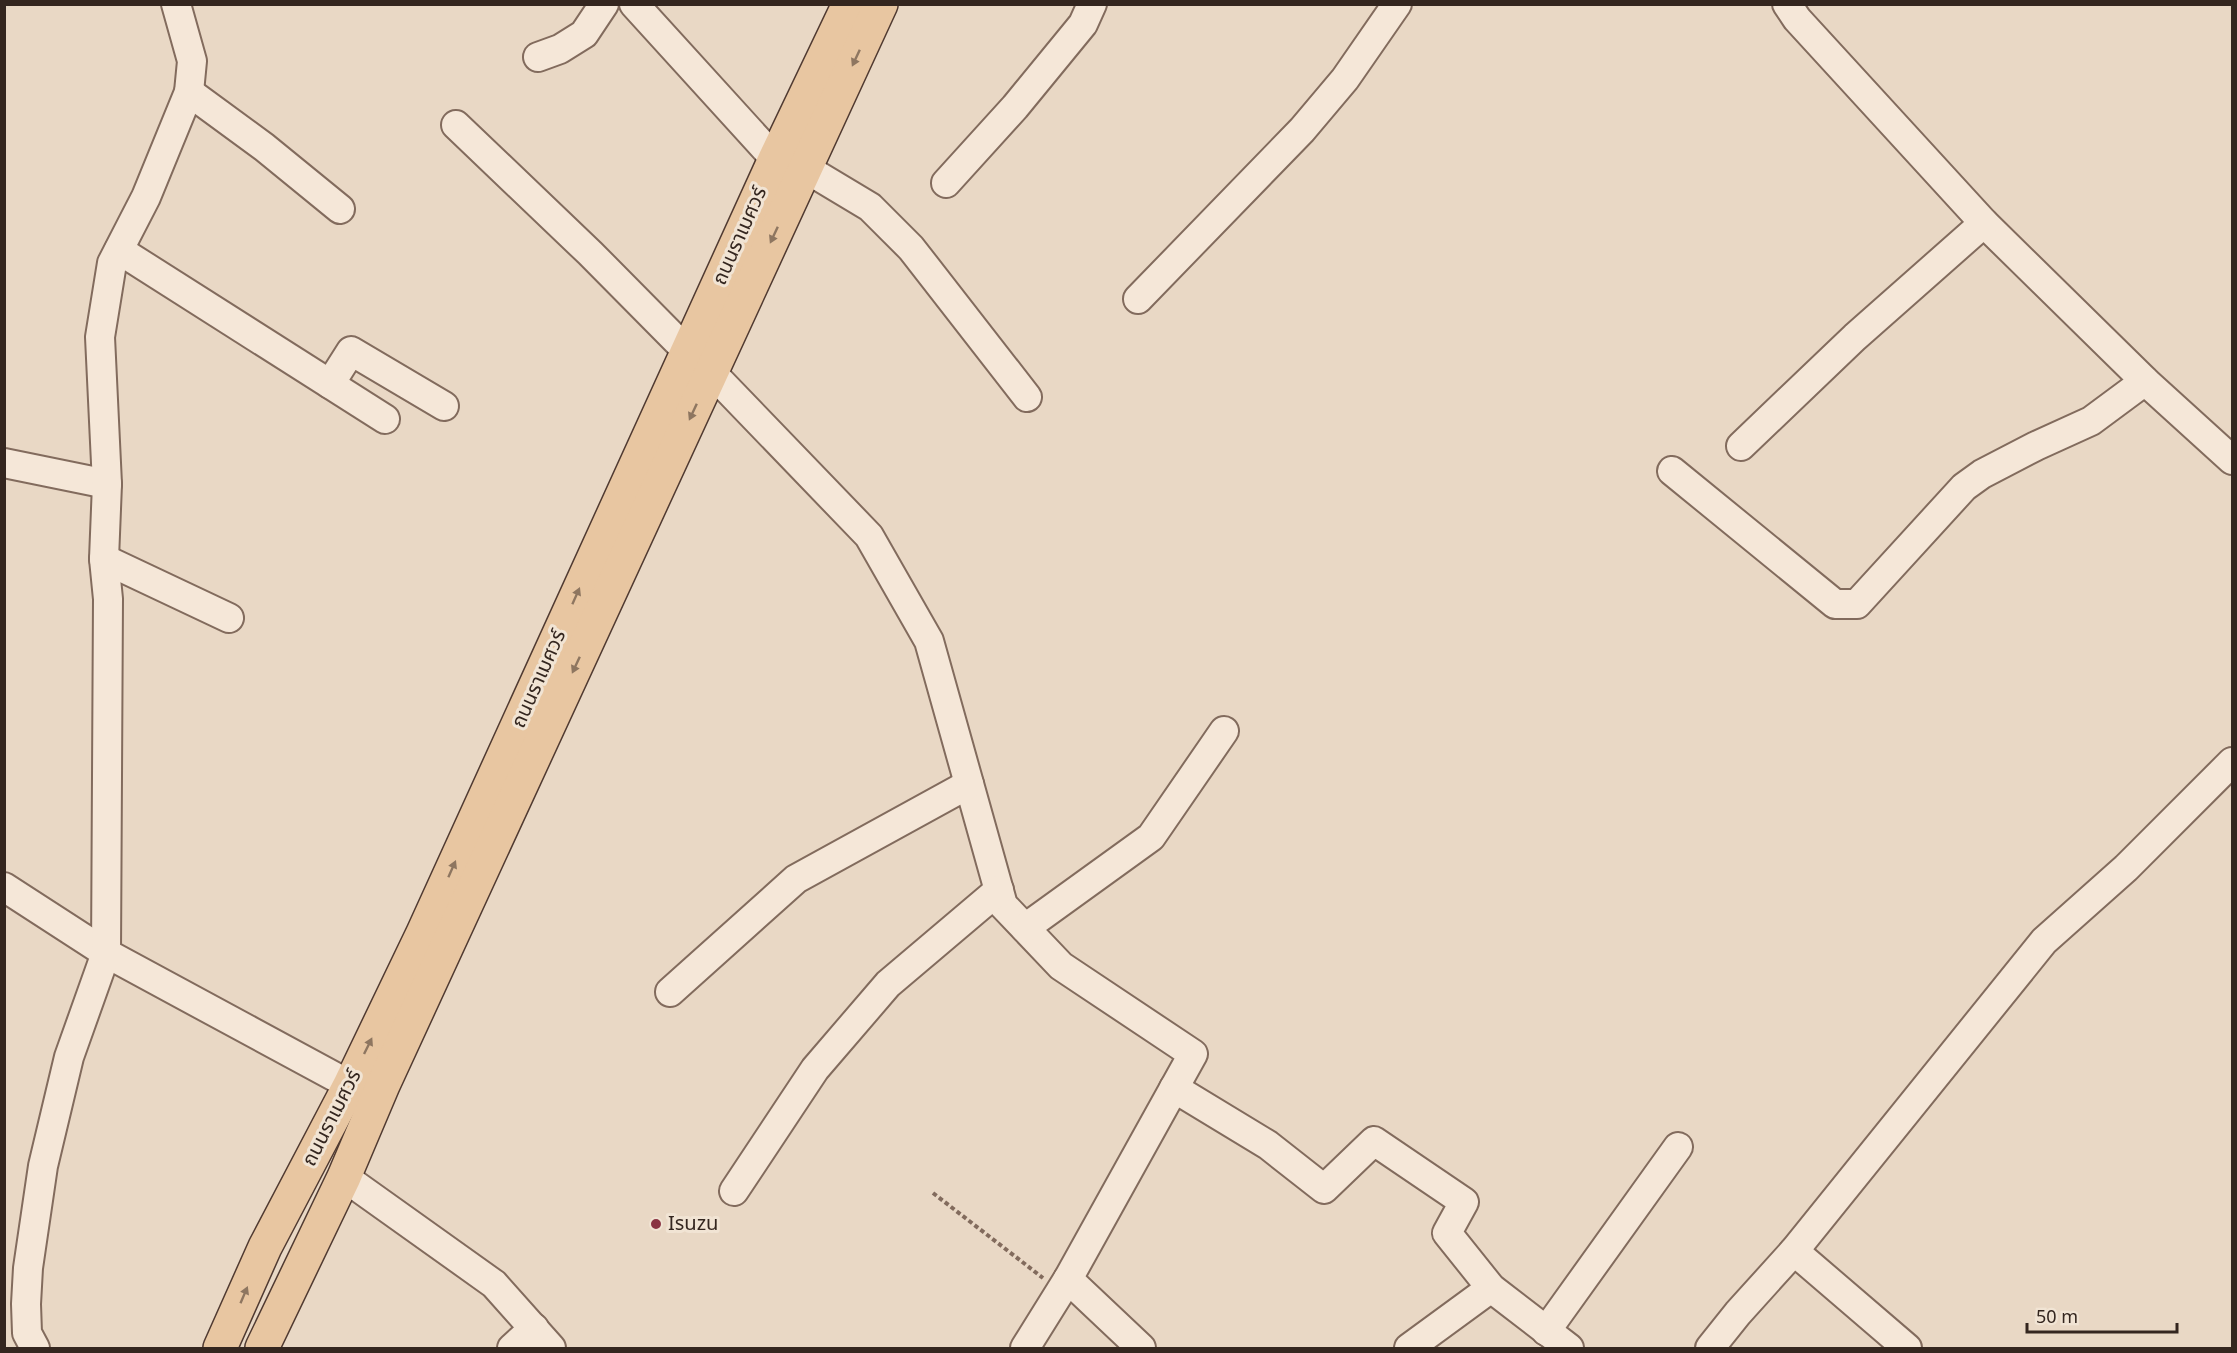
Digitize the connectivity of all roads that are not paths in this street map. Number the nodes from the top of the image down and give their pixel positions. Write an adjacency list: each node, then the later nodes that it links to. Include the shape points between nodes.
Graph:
1 (176, 4): 10 (street, via 192,61)
2 (604, 4): 9 (street, via 584,34)
3 (634, 4): 12 (street)
4 (849, 4): 12 (main road, ถนนราเมศวร์)
5 (881, 4): 12 (main road, ถนนราเมศวร์, one-way to 12)
6 (1092, 4): 13 (street, via 1083,24)
7 (1397, 4): 17 (street, via 1345,79 1302,130)
8 (1787, 4): 15 (street)
9 (538, 57)
10 (189, 92): 14 (street); 16 (street, via 146,197)
11 (456, 125): 18 (street)
12 (790, 163): 18 (main road, ถนนราเมศวร์); 21 (street, via 870,207 911,248)
13 (946, 183)
14 (340, 208)
15 (1984, 223): 19 (street); 24 (street, via 1855,337)
16 (119, 250): 20 (street); 28 (street, via 112,263 100,337)
17 (1138, 299)
18 (699, 362): 33 (street, via 869,536 929,641); 39 (main road, ถนนราเมศวร์, one-way to 18); 40 (main road, ถนนราเมศวร์, one-way to 40)
19 (2145, 381): 25 (street); 27 (street, via 2091,421 2018,455 1964,487 1857,604 1835,604)
20 (330, 384): 22 (street, via 351,351); 23 (street)
21 (1027, 397)
22 (444, 406)
23 (384, 419)
24 (1741, 446)
25 (2232, 460)
26 (4, 463): 28 (street)
27 (1672, 471)
28 (106, 484): 29 (street)
29 (104, 559): 30 (street); 37 (street, via 108,599)
30 (229, 618)
31 (1224, 731): 36 (street, via 1151,837)
32 (2232, 762): 45 (street, via 2126,868 2044,941)
33 (969, 784): 35 (street); 38 (street, via 796,879)
34 (4, 887): 37 (street)
35 (999, 890): 36 (street, via 1003,905); 44 (street, via 888,984 815,1069)
36 (1025, 928): 41 (street, via 1061,966 1193,1054)
37 (106, 953): 39 (street); 50 (street, via 69,1058 43,1167 26,1304 27,1333)
38 (670, 992)
39 (350, 1085): 40 (street); 51 (main road, ถนนราเมศวร์, one-way to 39, via 265,1247)
40 (383, 1085): 43 (main road, ถนนราเมศวร์)
41 (1174, 1088): 46 (street); 47 (street, via 1268,1145 1324,1189 1374,1142 1464,1202 1447,1233)
42 (1678, 1147): 48 (street)
43 (344, 1178): 49 (street, via 494,1284); 52 (main road, ถนนราเมศวร์)
44 (734, 1191)
45 (1794, 1251): 58 (street); 59 (street)
46 (1064, 1285): 54 (street); 55 (street)
47 (1491, 1288): 48 (street); 56 (street)
48 (1546, 1331): 57 (street)
49 (542, 1338): 53 (street)
50 (35, 1348)
51 (220, 1348)
52 (262, 1348)
53 (512, 1348)
54 (1025, 1348)
55 (1141, 1348)
56 (1409, 1348)
57 (1569, 1348)
58 (1710, 1348)
59 (1907, 1348)

